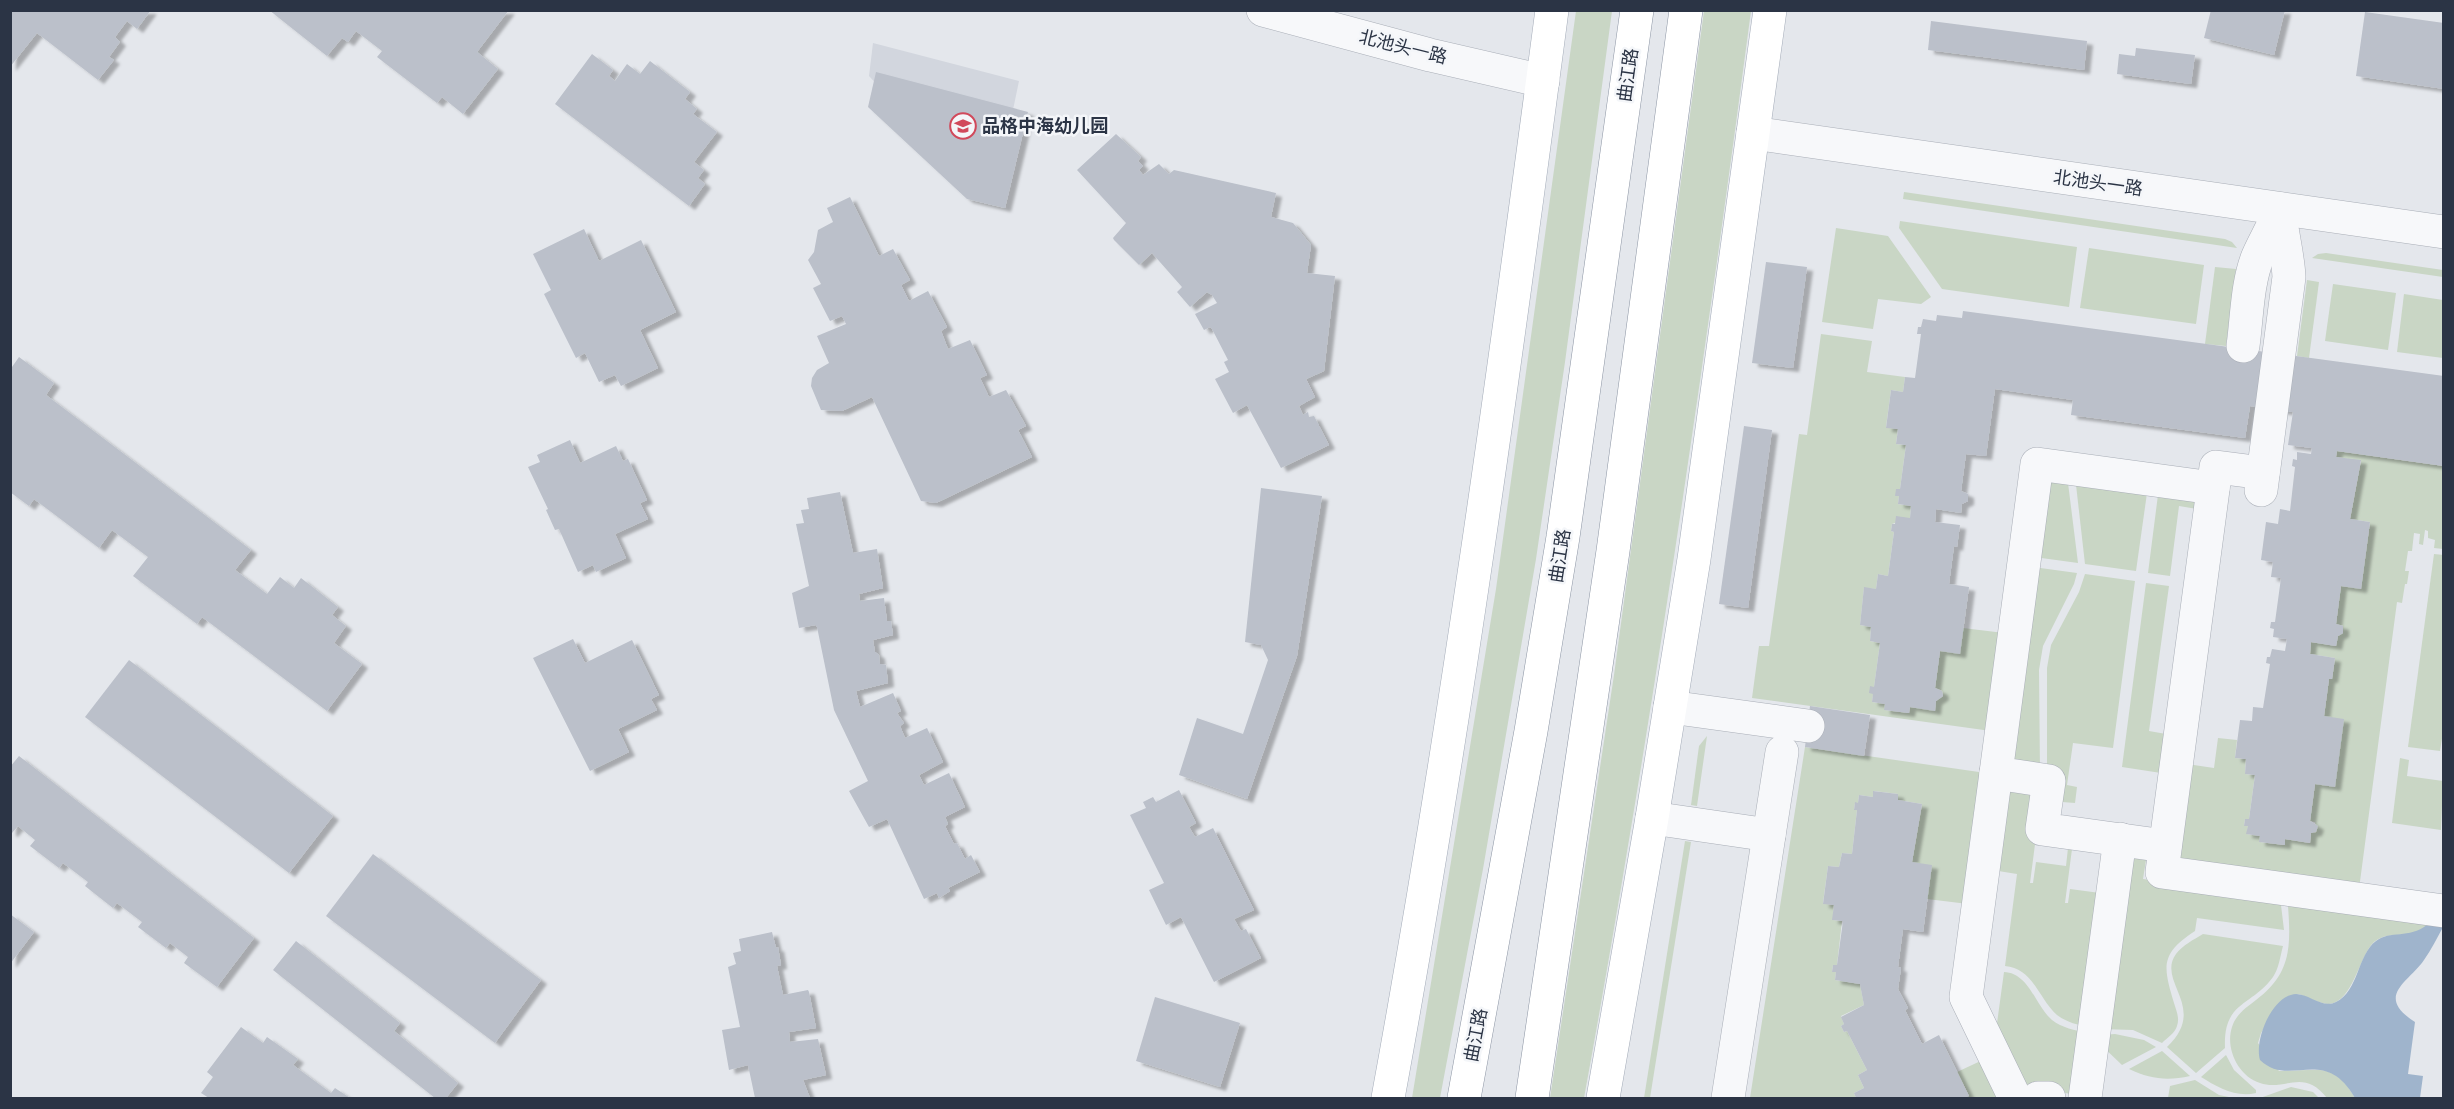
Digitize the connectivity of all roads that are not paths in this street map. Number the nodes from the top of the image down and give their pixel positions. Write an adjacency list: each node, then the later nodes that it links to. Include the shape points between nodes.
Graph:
1 (1263, 10): 6 (street, 北池头一路)
2 (1552, 10): 6 (main road)
3 (1636, 10): 22 (main road, 曲江路, via 1563,537 1526,765)
4 (1686, 10): 23 (main road, via 1613,551)
5 (1770, 10): 7 (main road)
6 (1543, 81): 21 (main road, via 1482,525)
7 (1753, 133): 8 (street, 北池头一路); 12 (main road, via 1712,441)
8 (2280, 208): 9 (street, 北池头一路); 10 (street, via 2253,272); 11 (street, via 2289,277 2262,482 2216,467)
9 (2444, 232)
10 (2243, 346)
11 (2213, 489): 15 (street, via 2037,464); 19 (street)
12 (1670, 707): 13 (street); 16 (main road)
13 (1808, 726)
14 (1782, 752): 17 (street)
15 (1996, 773): 18 (street, via 2049,781 2042,829); 26 (street, via 1966,997)
16 (1652, 818): 17 (street); 24 (main road)
17 (1769, 835): 25 (street)
18 (2120, 839): 19 (street); 29 (street)
19 (2166, 846): 20 (street, via 2162,872)
20 (2444, 911)
21 (1388, 1098)
22 (1464, 1098)
23 (1532, 1098)
24 (1603, 1098)
25 (1728, 1098)
26 (2015, 1098)
27 (2038, 1098): 28 (street)
28 (2049, 1098)
29 (2085, 1098)

